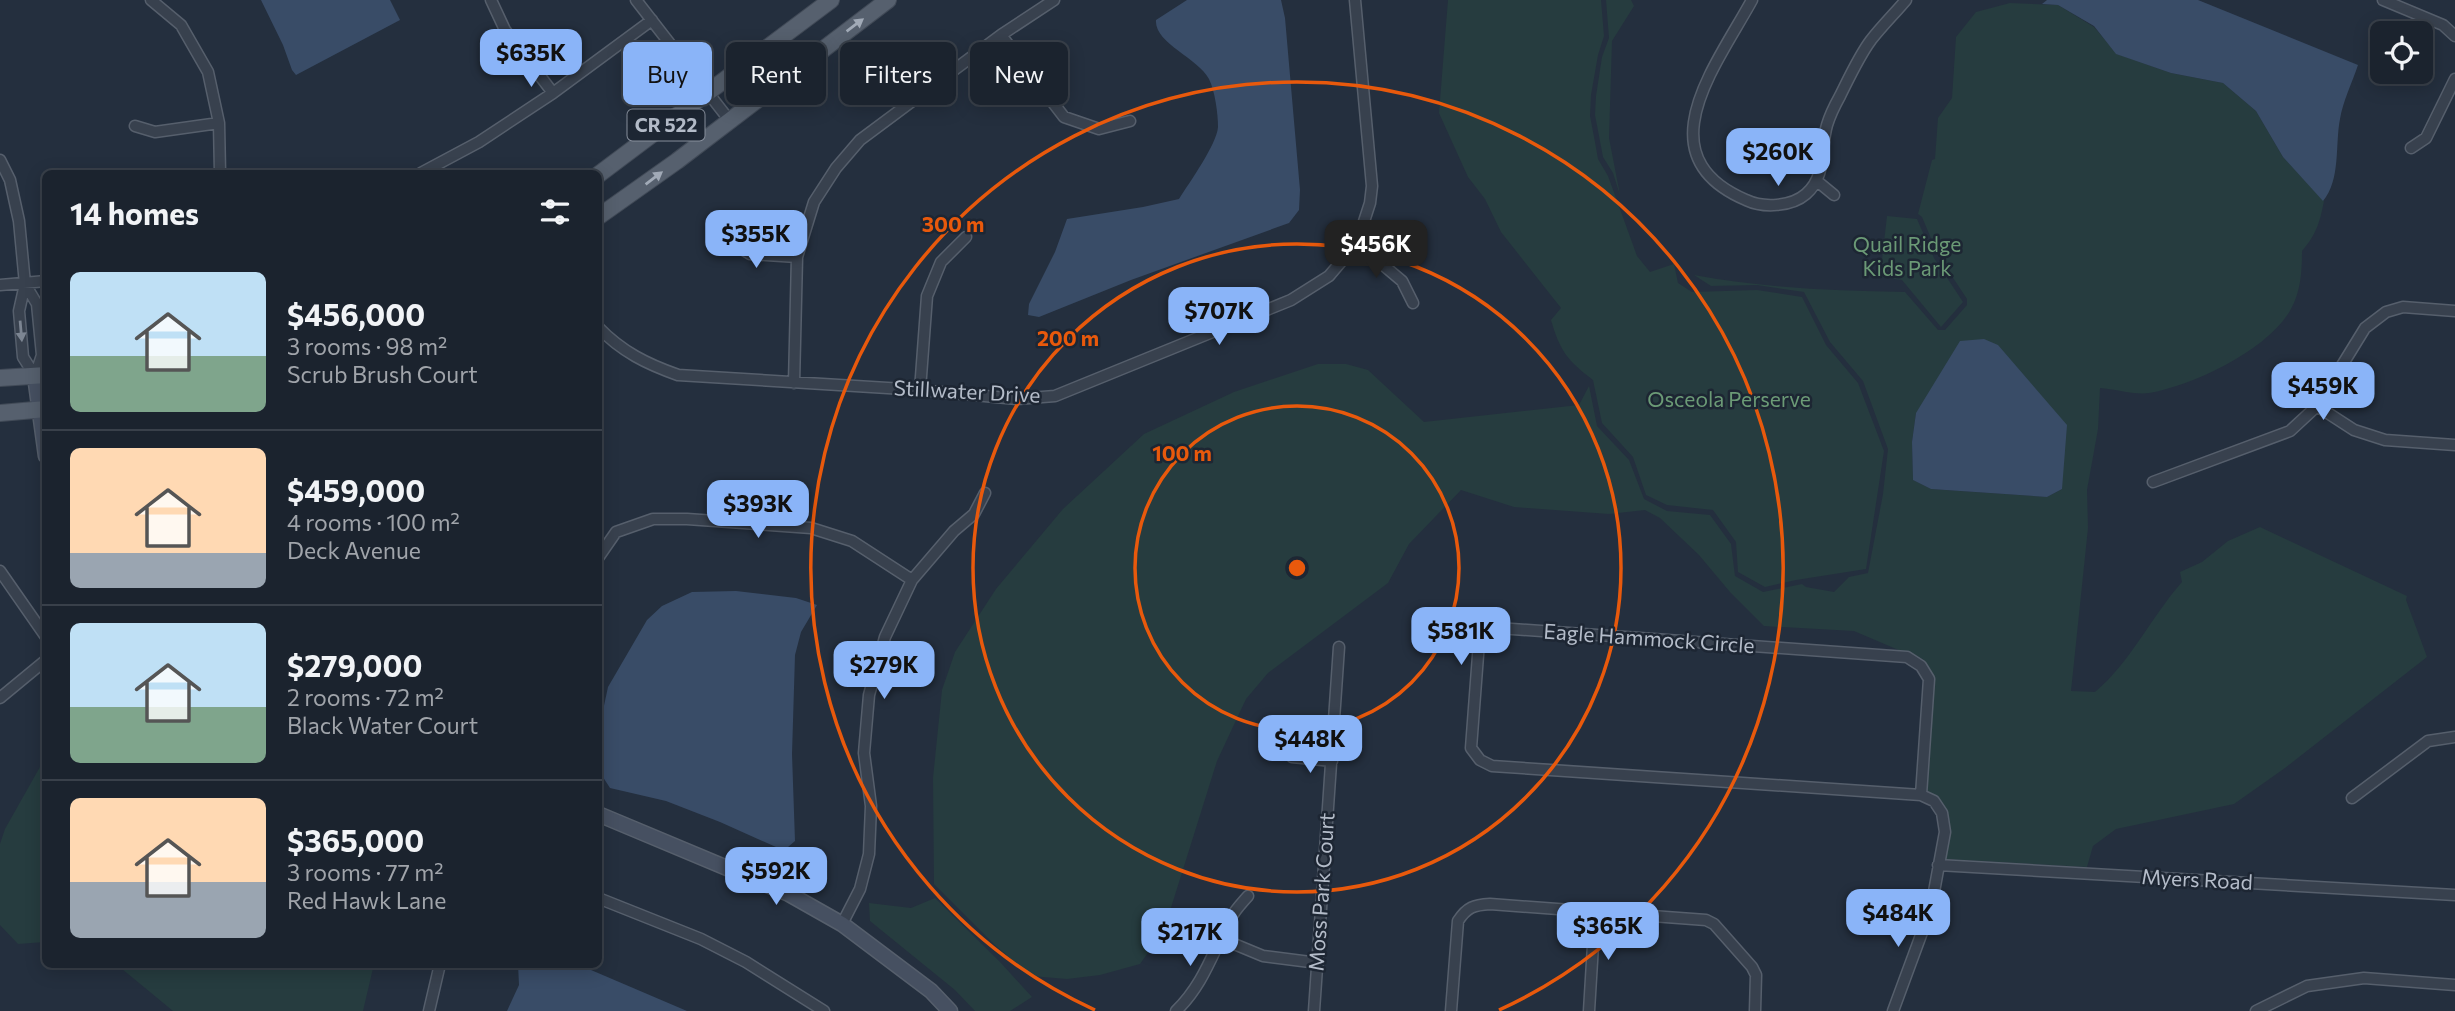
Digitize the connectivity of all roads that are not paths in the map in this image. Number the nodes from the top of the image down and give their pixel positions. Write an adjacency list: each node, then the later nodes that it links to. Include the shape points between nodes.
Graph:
1 (151, 0): 22 (street, via 181,25 208,72)
2 (491, 0): 17 (street, via 505,30)
3 (636, 0): 11 (street)
4 (831, 0): 16 (main road, CR 522)
5 (888, 0): 20 (main road, CR 522, one-way to 5)
6 (1054, 0): 12 (street)
7 (1355, 0): 34 (street, Stillwater Drive, via 1372,176 1370,203)
8 (1752, 0): 29 (street, via 1702,92 1694,114 1693,145 1703,170 1728,192 1755,204 1788,204 1806,195)
9 (1906, 0): 29 (street, via 1870,42 1840,96 1827,126)
10 (2383, 0): 13 (street, via 2443,25)
11 (652, 20): 14 (street); 17 (street)
12 (1001, 35): 21 (street, via 1064,117 1099,129); 35 (street, via 860,140 814,202)
13 (2455, 36)
14 (669, 42)
15 (2455, 79): 24 (street, via 2426,138)
16 (712, 91)
17 (553, 93): 27 (street)
18 (712, 97): 20 (street)
19 (693, 105): 28 (main road, CR 522)
20 (730, 121): 31 (main road, CR 522, one-way to 20)
21 (1130, 121)
22 (219, 123): 23 (street, via 155,132); 26 (street)
23 (135, 126)
24 (2412, 148)
25 (0, 160): 37 (street, via 10,180 19,221)
26 (220, 170)
27 (427, 170)
28 (602, 172)
29 (1816, 181): 30 (street)
30 (1834, 195)
31 (602, 214)
32 (966, 237): 45 (street, via 941,262 927,296)
33 (729, 241): 35 (street, via 750,254)
34 (1357, 243): 39 (street, via 1402,281); 45 (street, Stillwater Drive, via 1329,276 1291,300 1055,396 1017,399)
35 (797, 257): 44 (street)
36 (42, 282): 37 (street)
37 (25, 284): 38 (street); 42 (street, via 37,304); 42 (street, one-way to 42, via 19,311 23,357)
38 (0, 285)
39 (1413, 303)
40 (2455, 311): 46 (street, via 2403,307 2386,312 2365,328)
41 (602, 331): 44 (street, Stillwater Drive, via 645,363 678,375)
42 (40, 375): 43 (main road); 47 (street)
43 (0, 378)
44 (794, 383): 45 (street, Stillwater Drive)
45 (920, 390)
46 (2317, 406): 49 (street, via 2354,430 2385,440); 50 (street, via 2291,431)
47 (42, 410): 48 (main road)
48 (0, 413)
49 (2455, 444)
50 (2153, 482)
51 (985, 493): 54 (street, via 974,514)
52 (602, 552): 54 (street, via 616,532 653,519 811,528 852,541)
53 (0, 571): 55 (street)
54 (912, 580): 70 (street, via 885,637 869,695 864,753 872,806 869,854 860,890)
55 (42, 632)
56 (1339, 647): 61 (street, Moss Park Court)
57 (42, 663): 58 (street)
58 (0, 698)
59 (2455, 737): 63 (street, via 2428,741)
60 (1293, 757): 61 (street)
61 (1332, 761): 72 (street, Moss Park Court)
62 (1921, 794): 62 (street, Eagle Hammock Circle, via 1929,679 1921,666 1907,657 1498,628 1485,631 1479,642 1471,748 1492,766); 65 (street, via 1934,801 1942,813 1945,832)
63 (2352, 798)
64 (602, 816): 70 (street, via 789,894)
65 (1938, 865): 66 (street, Myers Road); 83 (street, via 1931,908)
66 (2455, 895)
67 (1248, 896): 71 (street)
68 (602, 900): 76 (street, via 701,939)
69 (1595, 912): 80 (street, via 1490,904 1465,909 1458,921); 81 (street); 82 (street, via 1713,924 1756,975)
70 (842, 925): 77 (street, via 931,991)
71 (1222, 939): 72 (street, via 1263,956); 78 (street, via 1195,990)
72 (1318, 963): 79 (street, Moss Park Court)
73 (439, 968): 75 (street)
74 (2455, 985): 84 (street, via 2364,978 2308,986)
75 (429, 1011)
76 (824, 1011)
77 (950, 1011)
78 (1176, 1011)
79 (1314, 1011)
80 (1451, 1011)
81 (1589, 1011)
82 (1755, 1011)
83 (1892, 1011)
84 (2256, 1011)

